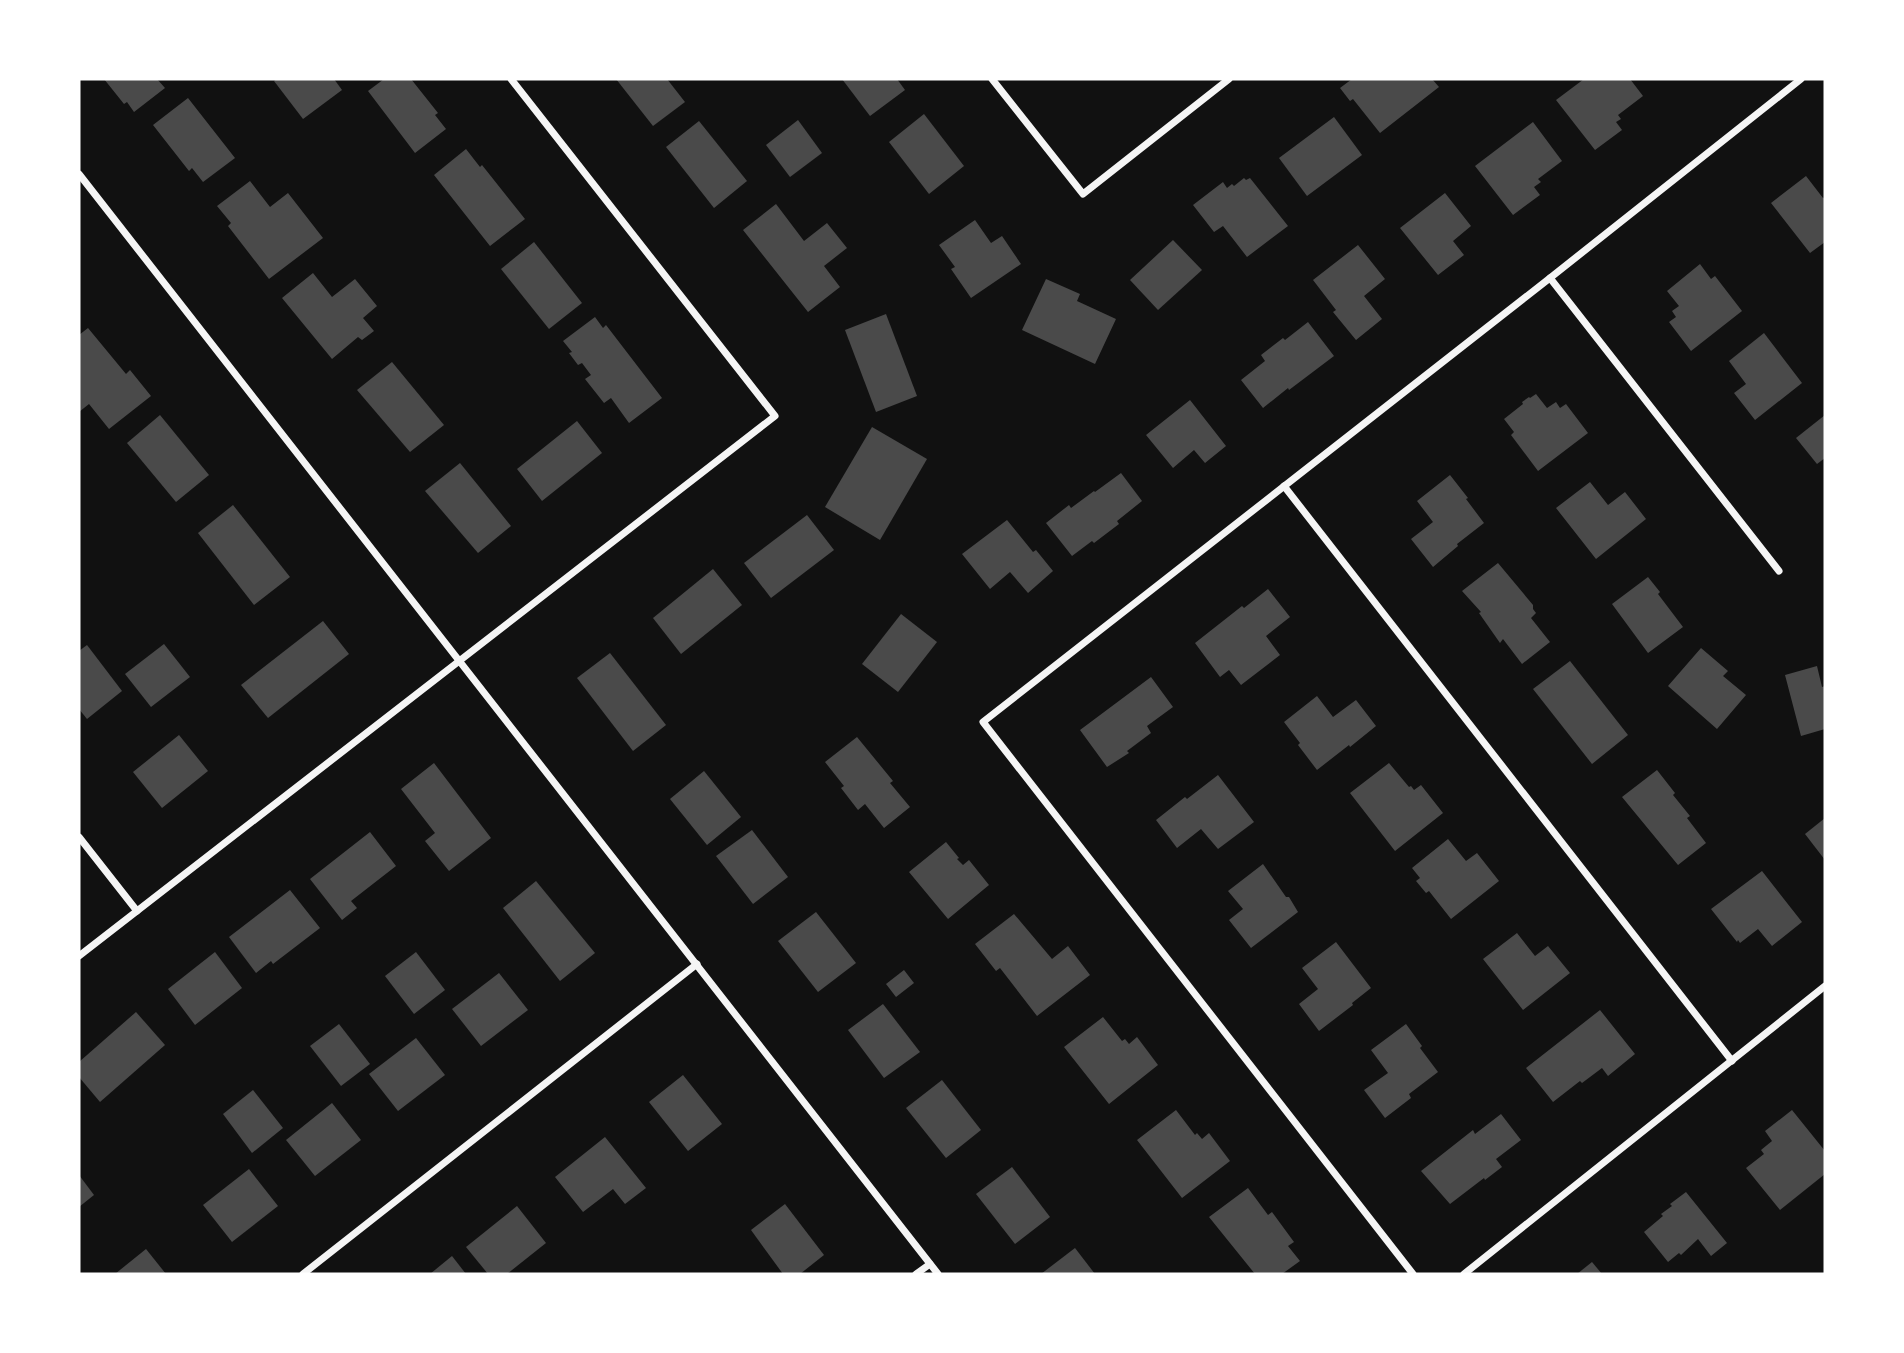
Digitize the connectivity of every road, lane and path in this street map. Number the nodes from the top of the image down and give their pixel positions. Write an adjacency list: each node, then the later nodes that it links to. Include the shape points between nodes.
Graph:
1 (511, 79): 9 (street, via 775,416)
2 (992, 79): 3 (street, via 1083,194)
3 (1229, 79)
4 (1801, 79): 6 (street)
5 (79, 174): 9 (street)
6 (1550, 278): 7 (street); 8 (street)
7 (1284, 485): 15 (street); 20 (street, via 983,722)
8 (1779, 571)
9 (459, 662): 11 (street); 13 (street)
10 (79, 837): 11 (street)
11 (137, 911): 12 (street)
12 (79, 956)
13 (697, 964): 16 (street); 17 (street)
14 (1825, 986): 15 (street)
15 (1732, 1061): 21 (street)
16 (930, 1264): 18 (street); 19 (street)
17 (303, 1274)
18 (916, 1274)
19 (938, 1274)
20 (1413, 1274)
21 (1464, 1274)

